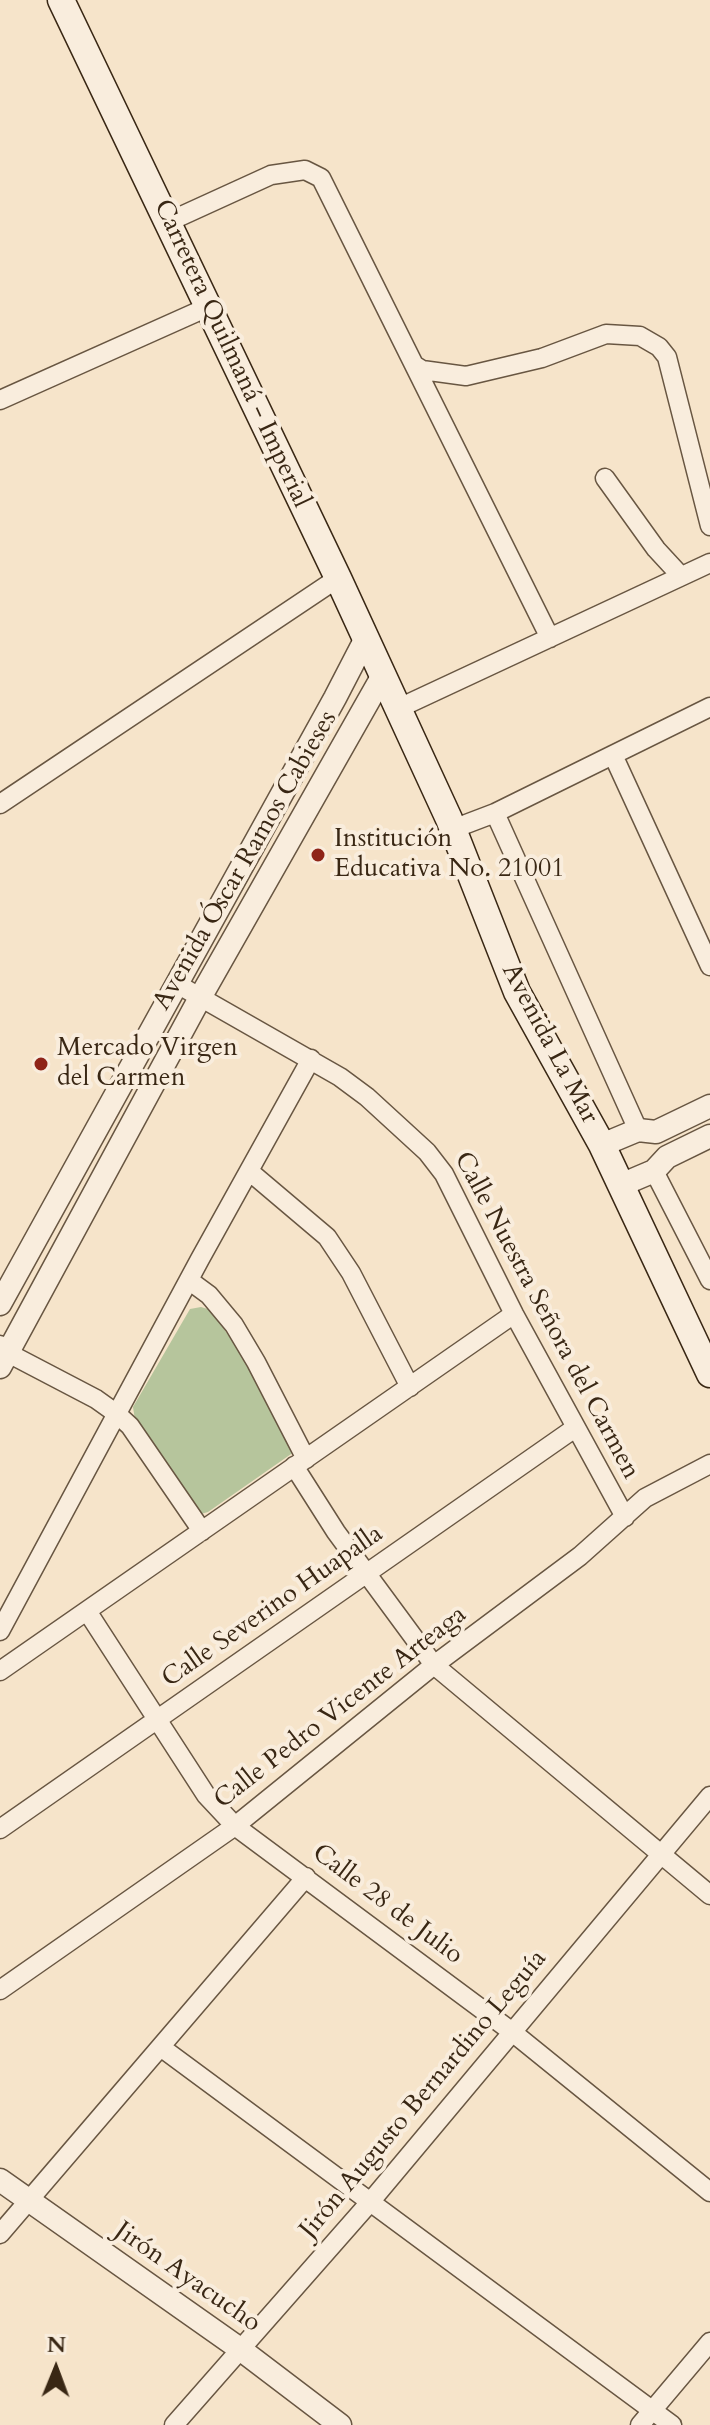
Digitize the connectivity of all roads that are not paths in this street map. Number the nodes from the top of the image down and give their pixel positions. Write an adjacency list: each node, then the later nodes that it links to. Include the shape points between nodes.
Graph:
1 (61, 0): 2 (main road, Carretera Quilmaná - Imperial)
2 (168, 222): 3 (main road, Carretera Quilmaná - Imperial); 4 (street, via 271,175 314,173)
3 (208, 307): 5 (street); 10 (main road, Carretera Quilmaná - Imperial)
4 (414, 365): 7 (street, via 466,376 542,358 606,334 640,336 667,357); 11 (street)
5 (0, 400)
6 (605, 478): 9 (street)
7 (710, 526)
8 (710, 563): 9 (street)
9 (680, 575): 11 (street)
10 (338, 578): 12 (main road, Carretera Quilmaná - Imperial); 17 (street)
11 (550, 638): 15 (street)
12 (365, 640): 13 (main road, Carretera Quilmaná - Imperial); 21 (street, Avenida Óscar Ramos Cabieses)
13 (382, 677): 15 (main road, Carretera Quilmaná - Imperial); 22 (street, Avenida Óscar Ramos Cabieses)
14 (710, 707): 16 (street)
15 (397, 709): 19 (main road, Avenida La Mar)
16 (613, 755): 18 (street); 20 (street)
17 (0, 804)
18 (495, 813): 19 (street); 25 (street)
19 (453, 829): 27 (main road, Avenida La Mar, via 517,992)
20 (710, 966)
21 (177, 984): 22 (street, Calle Nuestra Señora del Carmen); 33 (street, Avenida Óscar Ramos Cabieses)
22 (201, 996): 23 (street, Calle Nuestra Señora del Carmen); 35 (street, Avenida Óscar Ramos Cabieses)
23 (311, 1059): 28 (street); 34 (street, Calle Nuestra Señora del Carmen, via 367,1097 427,1152 444,1174)
24 (710, 1106): 25 (street, via 656,1132)
25 (638, 1130): 27 (street)
26 (710, 1136): 29 (street, via 667,1157)
27 (602, 1145): 30 (main road, Avenida La Mar)
28 (249, 1171): 32 (street); 37 (street, via 327,1237)
29 (654, 1171): 30 (street); 31 (street)
30 (621, 1185): 36 (main road, Avenida La Mar)
31 (710, 1280)
32 (190, 1281): 38 (street); 40 (street, via 234,1325)
33 (0, 1304)
34 (514, 1314): 37 (street); 39 (street, Calle Nuestra Señora del Carmen)
35 (3, 1355): 38 (street)
36 (710, 1374)
37 (410, 1387): 40 (street)
38 (117, 1414): 43 (street); 46 (street)
39 (575, 1428): 42 (street, Calle Nuestra Señora del Carmen); 44 (street, Calle Severino Huapalla)
40 (300, 1462): 43 (street); 44 (street, via 336,1532)
41 (710, 1464): 42 (street, Calle Pedro Vicente Arteaga, via 645,1498)
42 (625, 1517): 47 (street, Calle Pedro Vicente Arteaga)
43 (202, 1531): 45 (street)
44 (367, 1574): 47 (street); 49 (street, Calle Severino Huapalla)
45 (87, 1611): 48 (street); 49 (street, Calle 28 de Julio)
46 (0, 1631)
47 (434, 1665): 51 (street, Calle Pedro Vicente Arteaga); 53 (street)
48 (0, 1671)
49 (156, 1719): 51 (street, Calle 28 de Julio, via 206,1795); 52 (street, Calle Severino Huapalla)
50 (710, 1796): 53 (street, Jirón Augusto Bernardino Leguía)
51 (235, 1826): 54 (street, Calle 28 de Julio); 56 (street, Calle Pedro Vicente Arteaga)
52 (0, 1829)
53 (662, 1853): 55 (street); 57 (street, Jirón Augusto Bernardino Leguía)
54 (306, 1877): 57 (street, Calle 28 de Julio); 58 (street)
55 (710, 1895)
56 (0, 1990)
57 (511, 2031): 60 (street, Calle 28 de Julio); 62 (street, Jirón Augusto Bernardino Leguía)
58 (162, 2048): 61 (street); 62 (street)
59 (0, 2180): 61 (street, Jirón Ayacucho)
60 (710, 2192)
61 (28, 2200): 63 (street); 65 (street, Jirón Ayacucho)
62 (371, 2201): 65 (street, Jirón Augusto Bernardino Leguía); 66 (street)
63 (0, 2234)
64 (710, 2342): 66 (street)
65 (240, 2349): 67 (street, Jirón Augusto Bernardino Leguía); 68 (street, Jirón Ayacucho)
66 (653, 2411): 69 (street); 70 (street)
67 (174, 2425)
68 (340, 2425)
69 (640, 2425)
70 (672, 2425)

